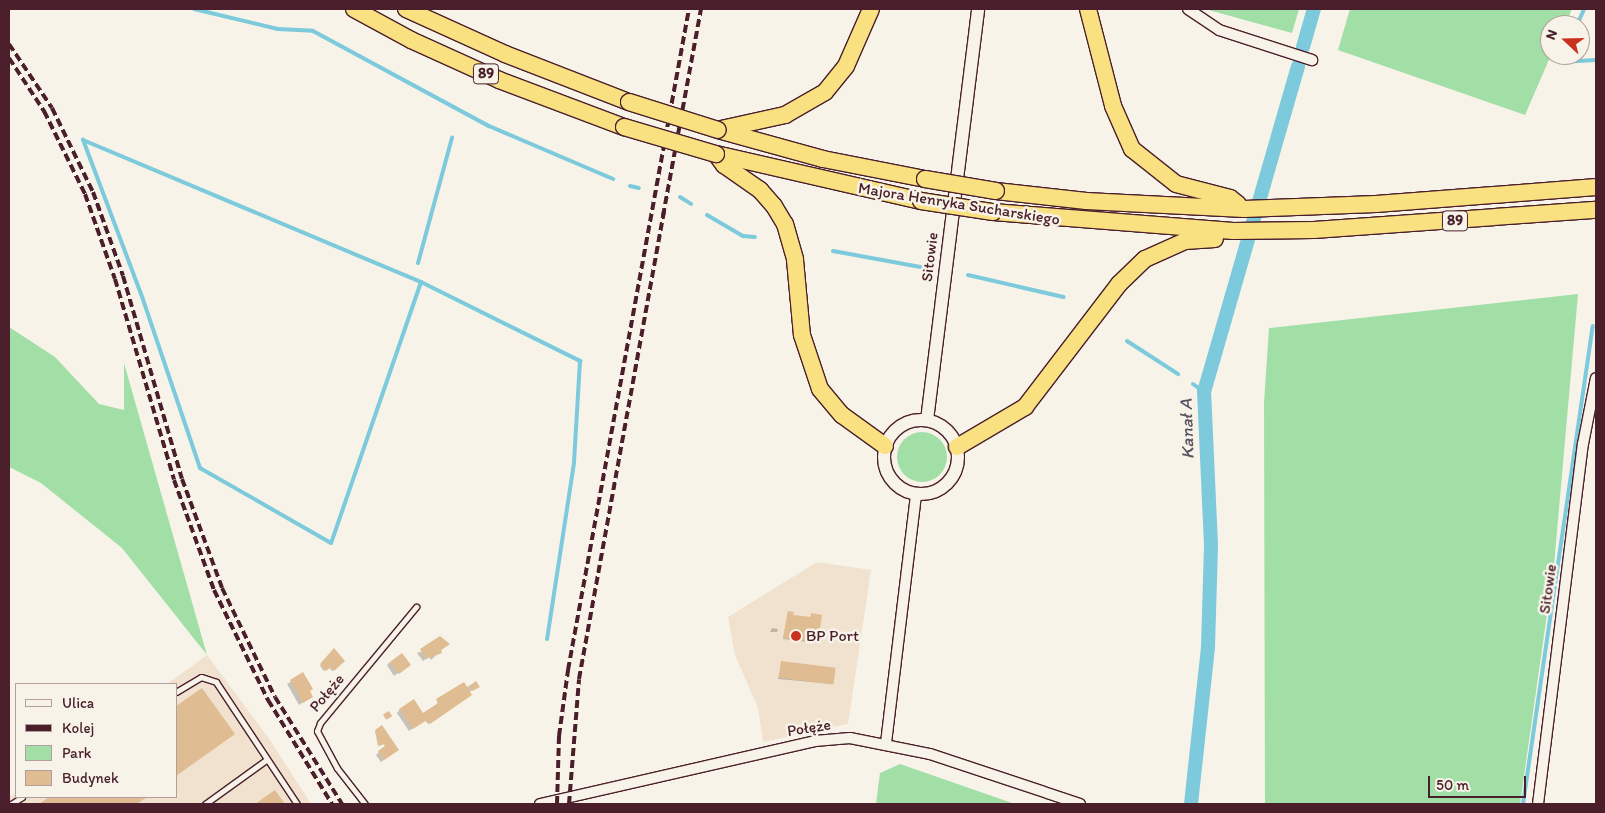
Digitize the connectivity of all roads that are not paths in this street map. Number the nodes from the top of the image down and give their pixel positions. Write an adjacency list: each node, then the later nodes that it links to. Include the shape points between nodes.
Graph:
1 (354, 9): 9 (highway, Majora Henryka Sucharskiego / 89, bridge, via 411,40 499,80 624,126)
2 (406, 9): 8 (highway, Majora Henryka Sucharskiego / 89, bridge, via 513,58 629,102)
3 (871, 9): 8 (highway, via 846,66 819,97 785,116)
4 (978, 9): 15 (street, Sitowie)
5 (1088, 9): 11 (highway, via 1113,106 1132,149 1176,184 1230,198)
6 (1188, 9): 7 (street, via 1219,30)
7 (1312, 60)
8 (718, 130): 11 (highway, Majora Henryka Sucharskiego / 89, bridge, via 823,159 996,191 1086,201)
9 (716, 154): 13 (highway, Majora Henryka Sucharskiego / 89, bridge, via 921,201 993,212); 16 (highway, via 724,165 760,190 785,224 795,260 802,335 820,390 842,415)
10 (1596, 187): 11 (highway, Majora Henryka Sucharskiego / 89)
11 (1244, 209)
12 (1596, 210): 13 (highway, Majora Henryka Sucharskiego / 89, via 1314,230)
13 (1233, 231): 17 (highway, via 1224,238 1178,243 1145,259 1119,284 1025,407)
14 (1596, 378): 28 (street, Sitowie, via 1583,444)
15 (927, 420): 16 (street, via 901,426); 17 (street, via 942,426)
16 (885, 446): 18 (street, via 888,473 899,487)
17 (957, 447): 18 (street, via 956,471 946,484 932,493)
18 (916, 494): 21 (street)
19 (416, 607): 25 (lane, Połęże, via 320,723 317,731 337,768)
20 (178, 691): 22 (lane, via 201,677 216,682)
21 (886, 743): 26 (street, Połęże, via 850,738 815,741); 27 (street, Połęże, via 930,754)
22 (266, 760): 23 (lane); 24 (lane)
23 (205, 804)
24 (297, 804)
25 (365, 804)
26 (540, 804)
27 (1080, 804)
28 (1538, 804)

